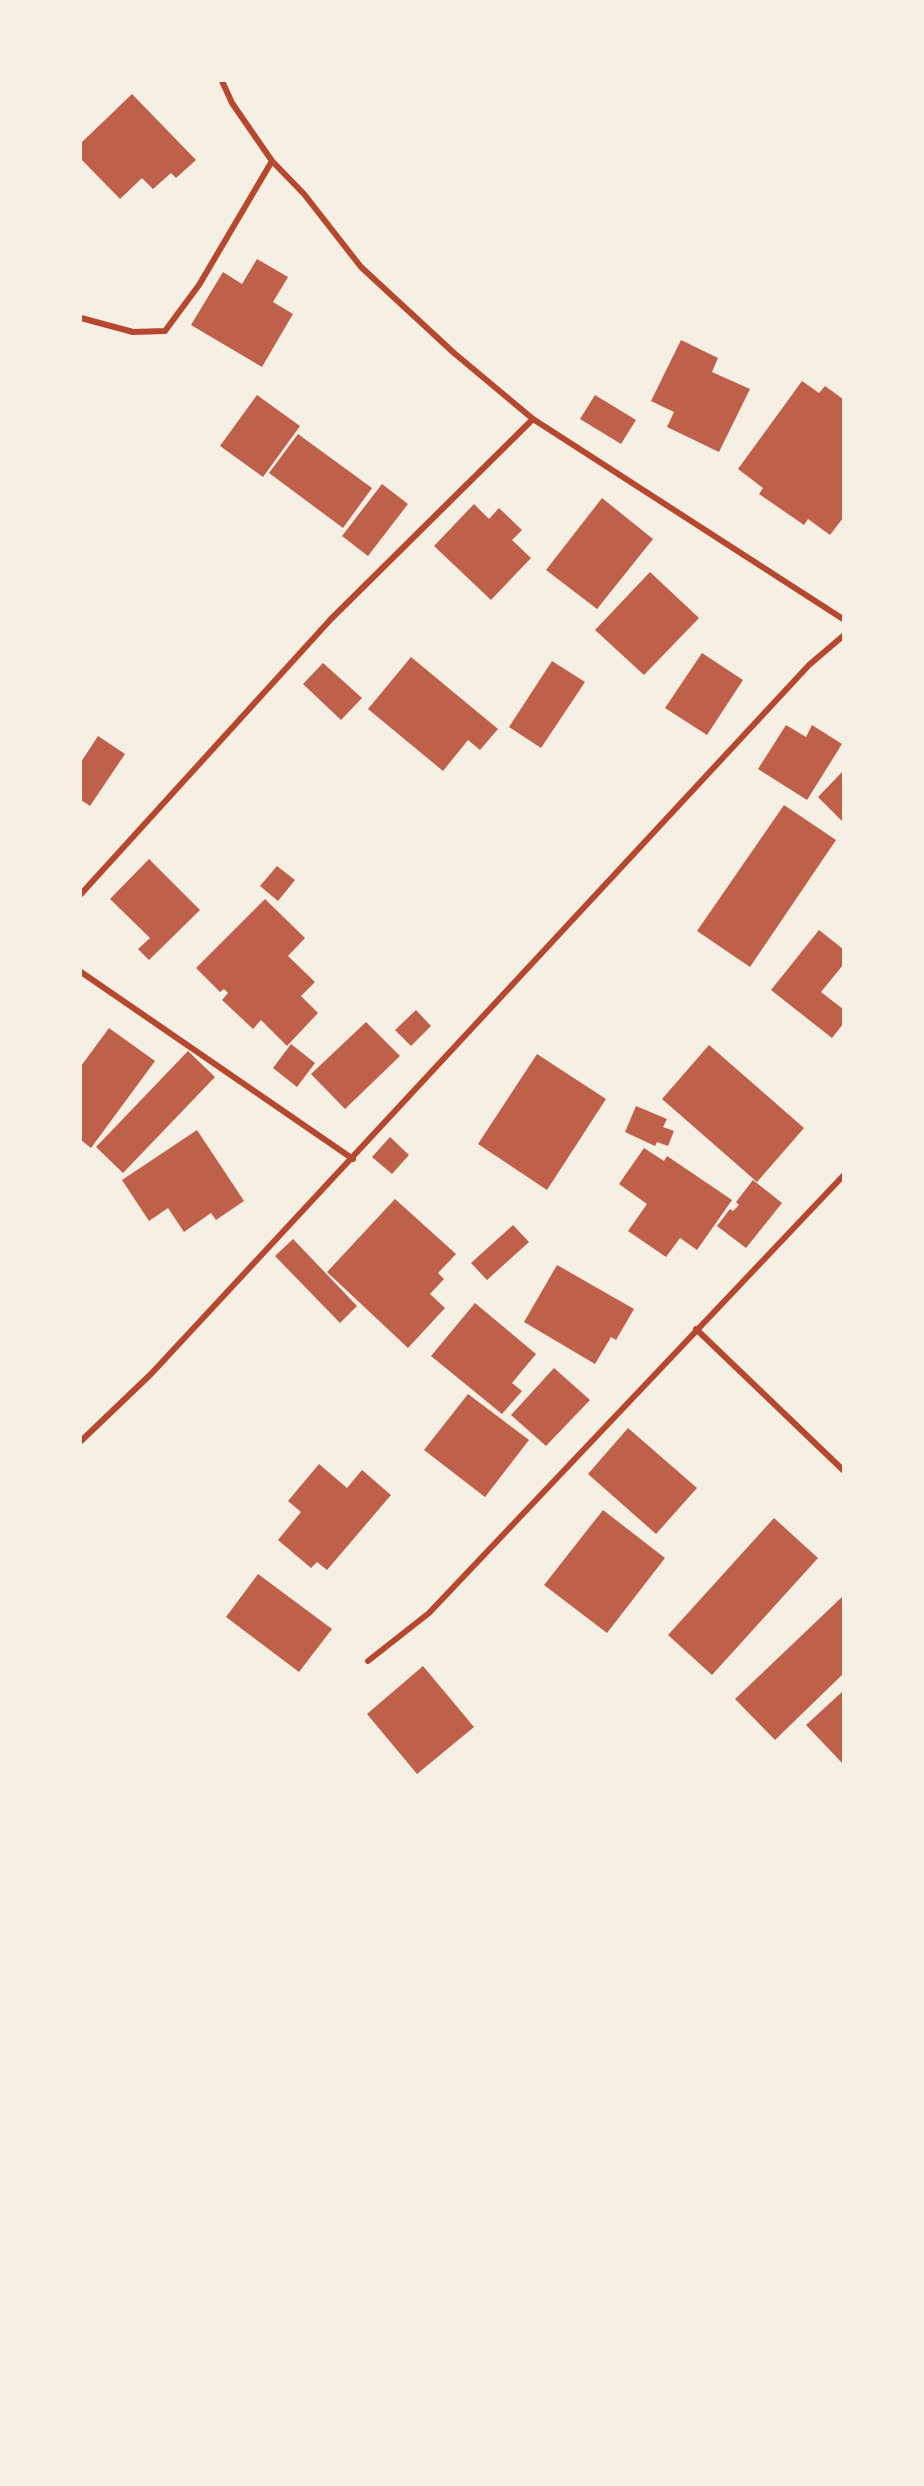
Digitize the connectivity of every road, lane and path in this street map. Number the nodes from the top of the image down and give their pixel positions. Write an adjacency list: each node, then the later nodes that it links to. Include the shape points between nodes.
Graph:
1 (222, 81): 2 (street, via 232,103)
2 (272, 161): 3 (street, via 199,285 165,331 133,332); 4 (street, via 304,194 361,267)
3 (81, 318)
4 (533, 419): 5 (street); 7 (street, via 331,619)
5 (843, 619)
6 (843, 636): 9 (street, via 809,665)
7 (81, 894)
8 (81, 972): 9 (street)
9 (354, 1159): 12 (street, via 151,1374)
10 (843, 1176): 11 (street)
11 (696, 1329): 13 (street); 14 (street, via 429,1613)
12 (81, 1441)
13 (843, 1470)
14 (368, 1661)

